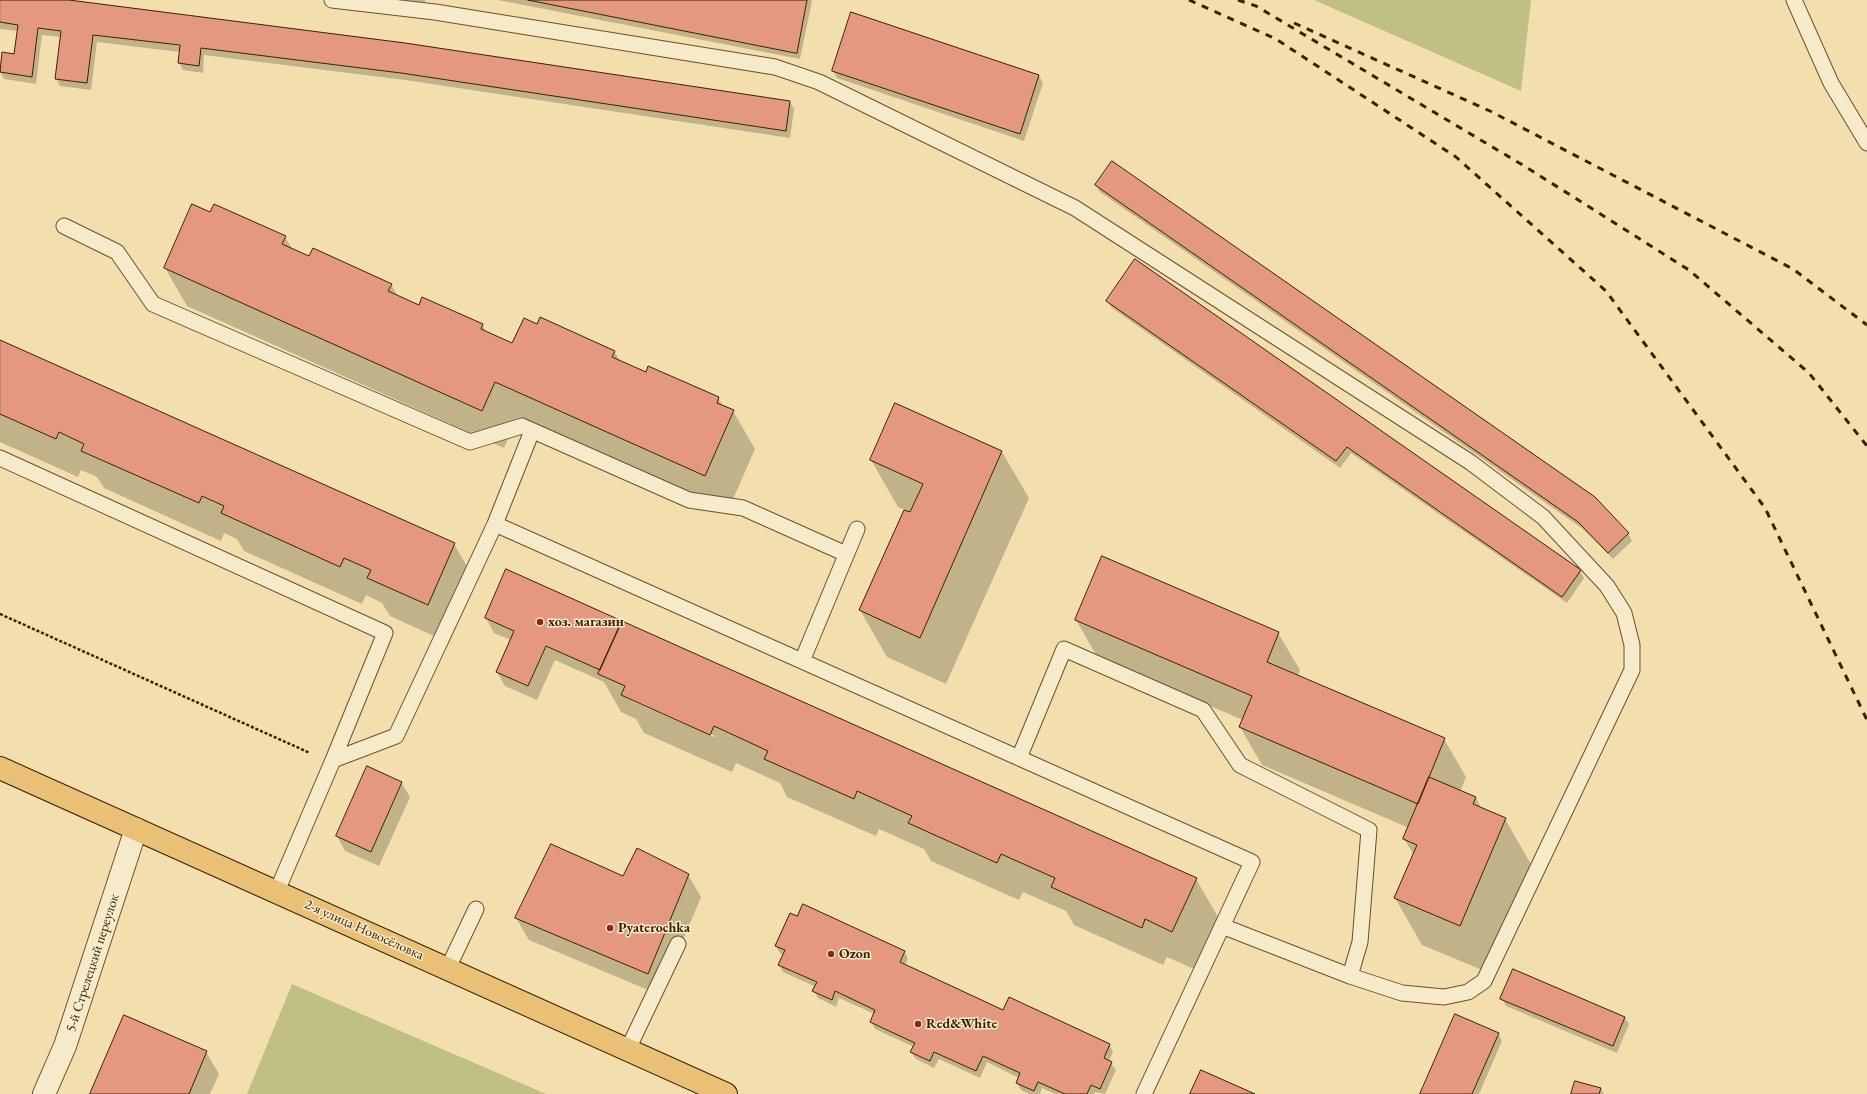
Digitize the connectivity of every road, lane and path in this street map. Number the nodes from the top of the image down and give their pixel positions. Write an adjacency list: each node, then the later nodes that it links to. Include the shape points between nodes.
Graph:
1 (332, 0): 21 (lane, via 435,12 775,67 819,82 1075,208 1470,462 1543,517 1607,586 1624,612 1632,646 1632,670 1484,981 1468,992 1444,997 1402,993)
2 (1794, 0): 3 (lane, via 1831,83)
3 (1867, 143)
4 (64, 226): 5 (lane, via 117,252 153,304 470,442 522,426)
5 (532, 431): 7 (lane); 9 (lane, via 689,500 743,508)
6 (0, 458): 13 (lane, via 385,633)
7 (495, 524): 11 (lane); 13 (lane, via 396,736)
8 (856, 529): 9 (lane)
9 (846, 554): 11 (lane)
10 (0, 614): 13 (path, via 322,759)
11 (802, 661): 12 (lane)
12 (1019, 758): 18 (lane, via 1252,862); 21 (lane, via 1064,649 1203,710 1240,765 1369,830 1360,942)
13 (332, 760): 16 (lane)
14 (0, 768): 15 (main road, 2-я улица Новосёловка)
15 (136, 830): 16 (main road, 2-я улица Новосёловка); 23 (street, 5-й Стрелецкий переулок, via 65,1046)
16 (277, 891): 20 (main road, 2-я улица Новосёловка)
17 (476, 909): 20 (lane)
18 (1222, 926): 21 (lane); 25 (lane)
19 (678, 944): 22 (lane)
20 (448, 968): 22 (main road, 2-я улица Новосёловка)
21 (1350, 976)
22 (628, 1050): 24 (main road, 2-я улица Новосёловка)
23 (44, 1094)
24 (726, 1094)
25 (1144, 1094)

